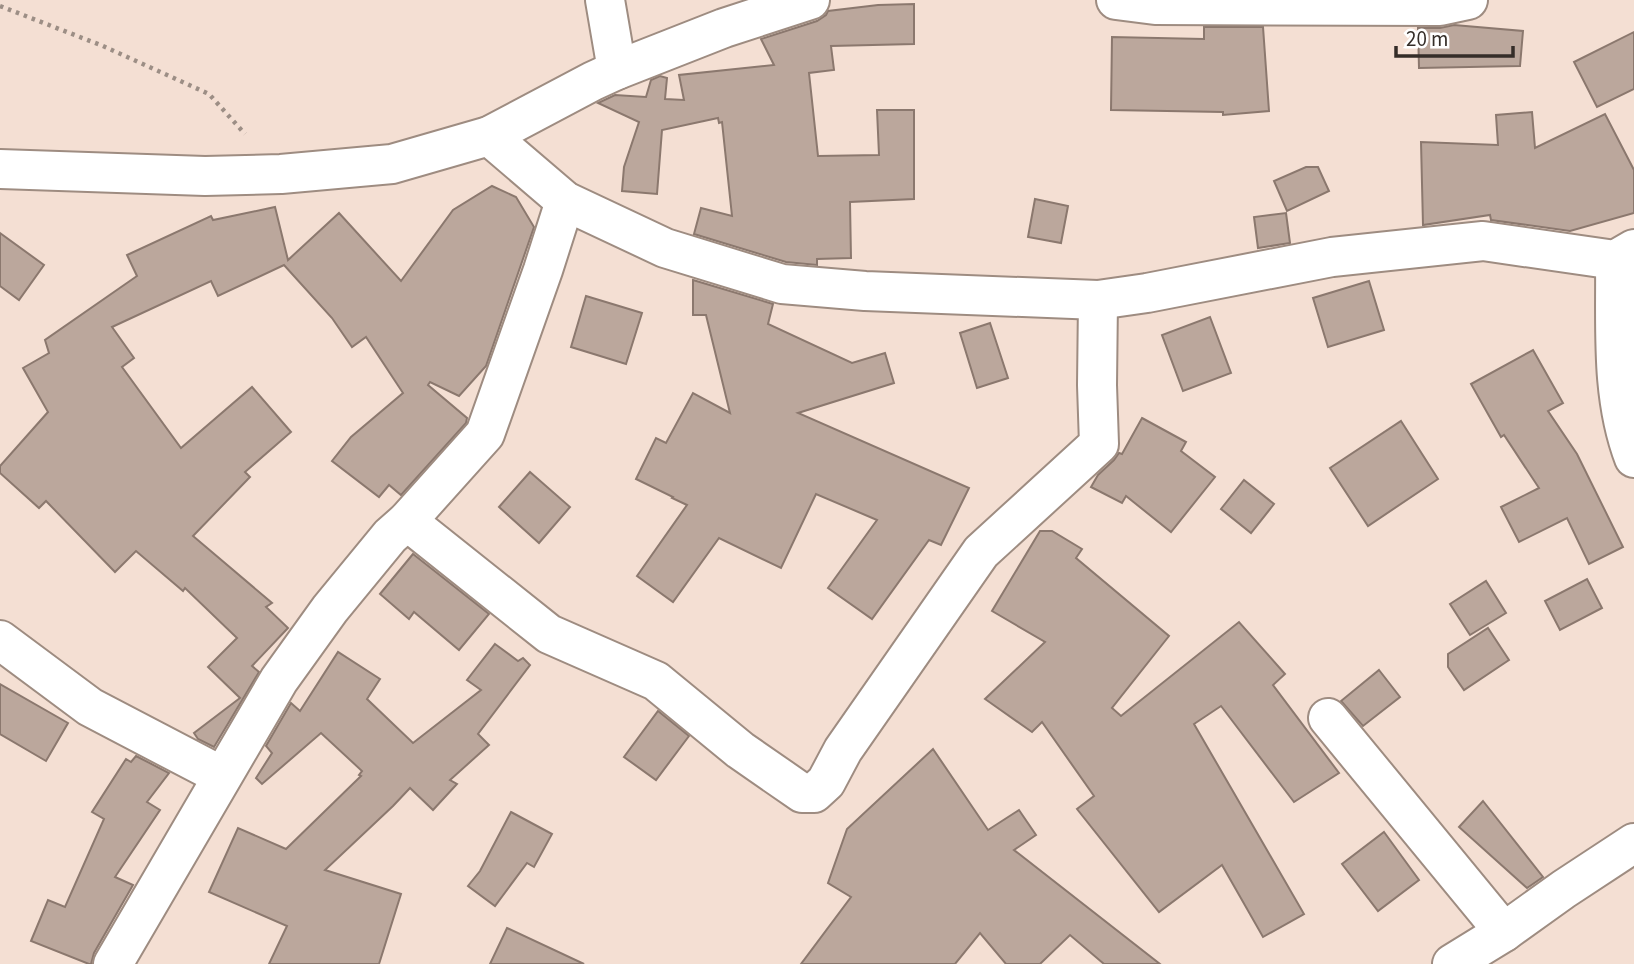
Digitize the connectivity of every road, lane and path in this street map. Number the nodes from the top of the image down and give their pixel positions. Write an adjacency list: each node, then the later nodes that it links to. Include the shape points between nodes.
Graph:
1 (605, 0): 6 (street)
2 (810, 0): 6 (street)
3 (1116, 0): 4 (street, via 1154,5 1440,6)
4 (1468, 0)
5 (0, 6): 9 (path, via 209,94)
6 (617, 70): 7 (street)
7 (489, 136): 9 (street, via 392,164); 10 (street)
8 (0, 169): 9 (street)
9 (281, 174)
10 (565, 201): 12 (street, via 665,248 782,284); 14 (street, via 485,434)
11 (1625, 255): 12 (street, via 1483,241 1332,257); 13 (street, via 1616,380 1625,435)
12 (1098, 300): 14 (street, via 1099,444 981,552 843,750 826,782 814,793 802,793 740,750 656,681 549,634)
13 (1634, 458)
14 (407, 521): 17 (street, via 330,609 279,680)
15 (0, 640): 17 (street, via 90,707)
16 (1328, 718): 19 (street)
17 (222, 776): 20 (street)
18 (1634, 843): 19 (street)
19 (1504, 932): 21 (street)
20 (113, 964)
21 (1452, 964)

